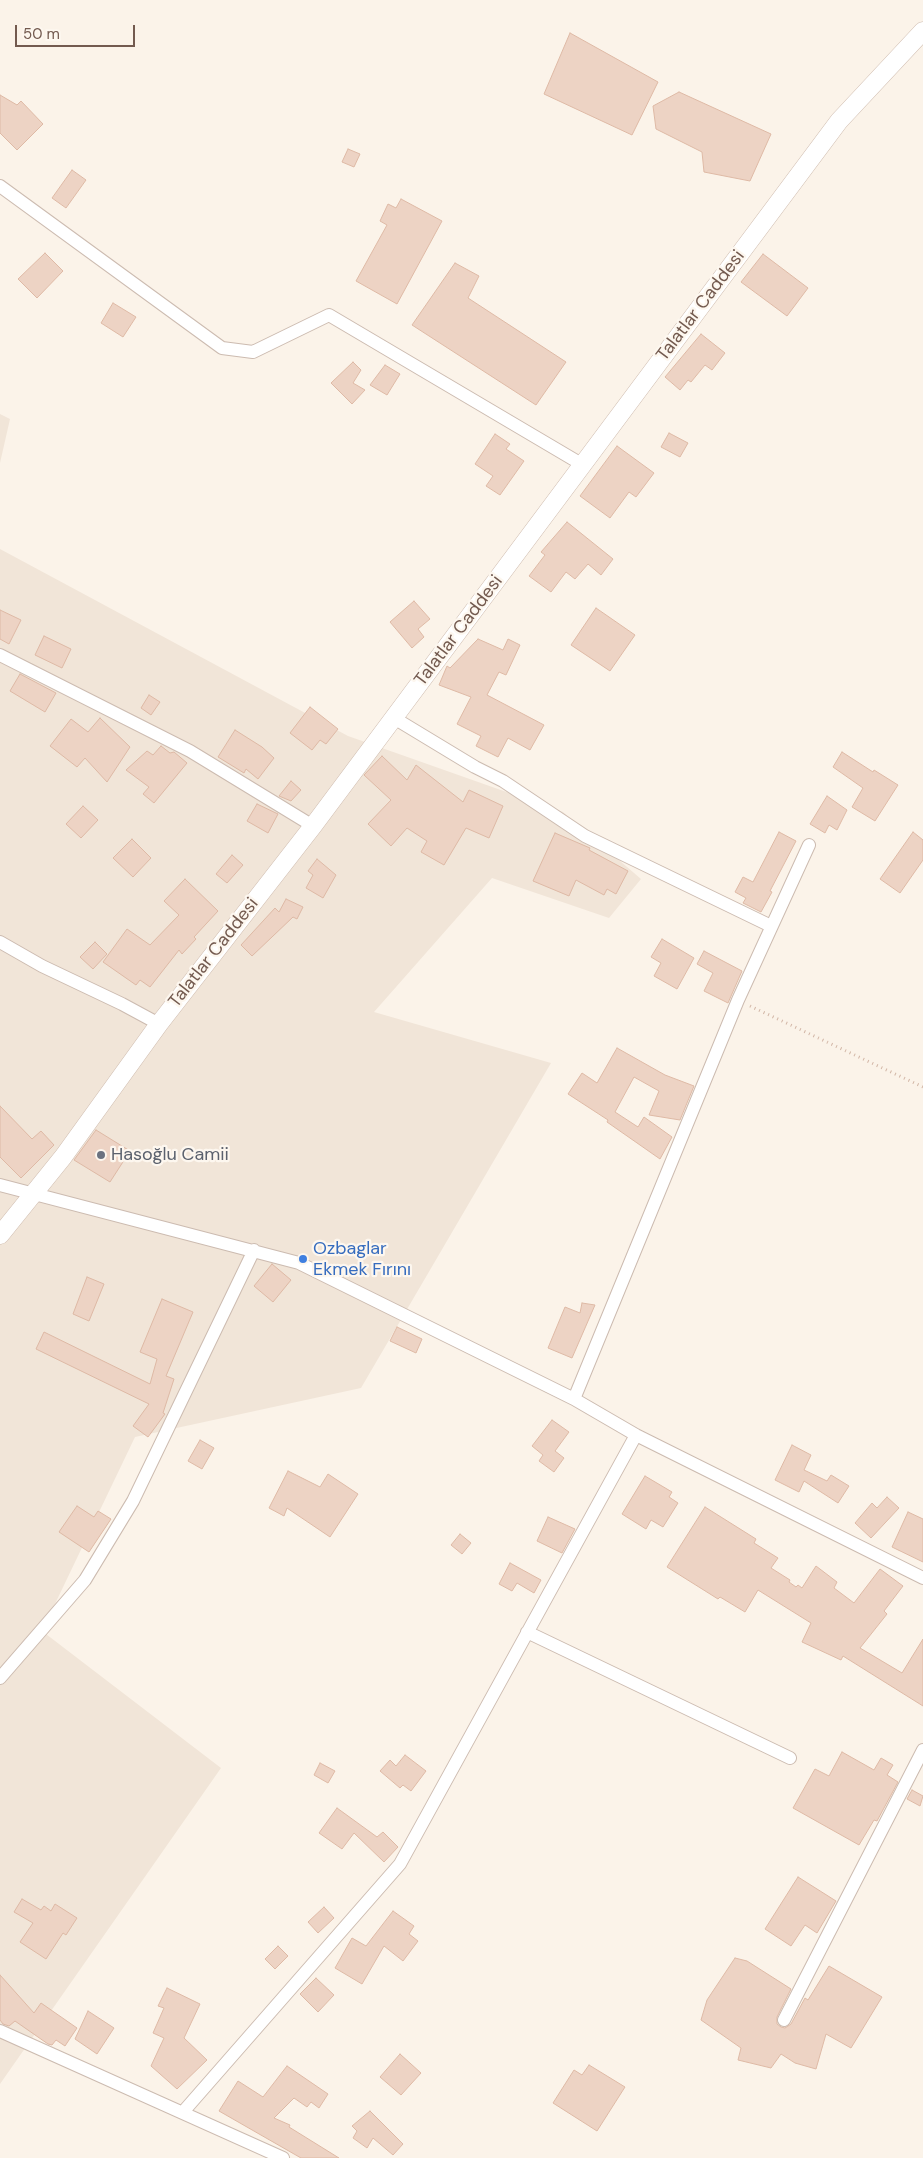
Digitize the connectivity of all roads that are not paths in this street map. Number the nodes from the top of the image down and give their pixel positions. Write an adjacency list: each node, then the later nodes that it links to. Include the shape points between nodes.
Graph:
1 (923, 31): 3 (street, Talatlar Caddesi, via 839,121)
2 (0, 185): 3 (street, via 222,348 253,352 329,315)
3 (583, 465): 5 (street, Talatlar Caddesi)
4 (0, 655): 6 (street, via 190,751)
5 (394, 718): 6 (street, Talatlar Caddesi); 8 (street, via 475,768 504,781 585,836)
6 (313, 826): 10 (street, Talatlar Caddesi)
7 (809, 845): 8 (street)
8 (771, 926): 15 (street)
9 (0, 942): 10 (street)
10 (159, 1024): 12 (street, Talatlar Caddesi, via 63,1157)
11 (0, 1185): 12 (street)
12 (31, 1195): 13 (street, Talatlar Caddesi); 14 (street)
13 (0, 1235)
14 (254, 1250): 15 (street, via 299,1263); 19 (street, via 133,1501 85,1580)
15 (574, 1399): 16 (street)
16 (636, 1435): 17 (street); 18 (street)
17 (923, 1578)
18 (528, 1632): 21 (street); 24 (street, via 400,1864)
19 (0, 1678)
20 (923, 1750): 22 (street)
21 (790, 1758)
22 (784, 2020)
23 (0, 2031): 24 (street)
24 (183, 2112): 25 (street)
25 (283, 2158)

